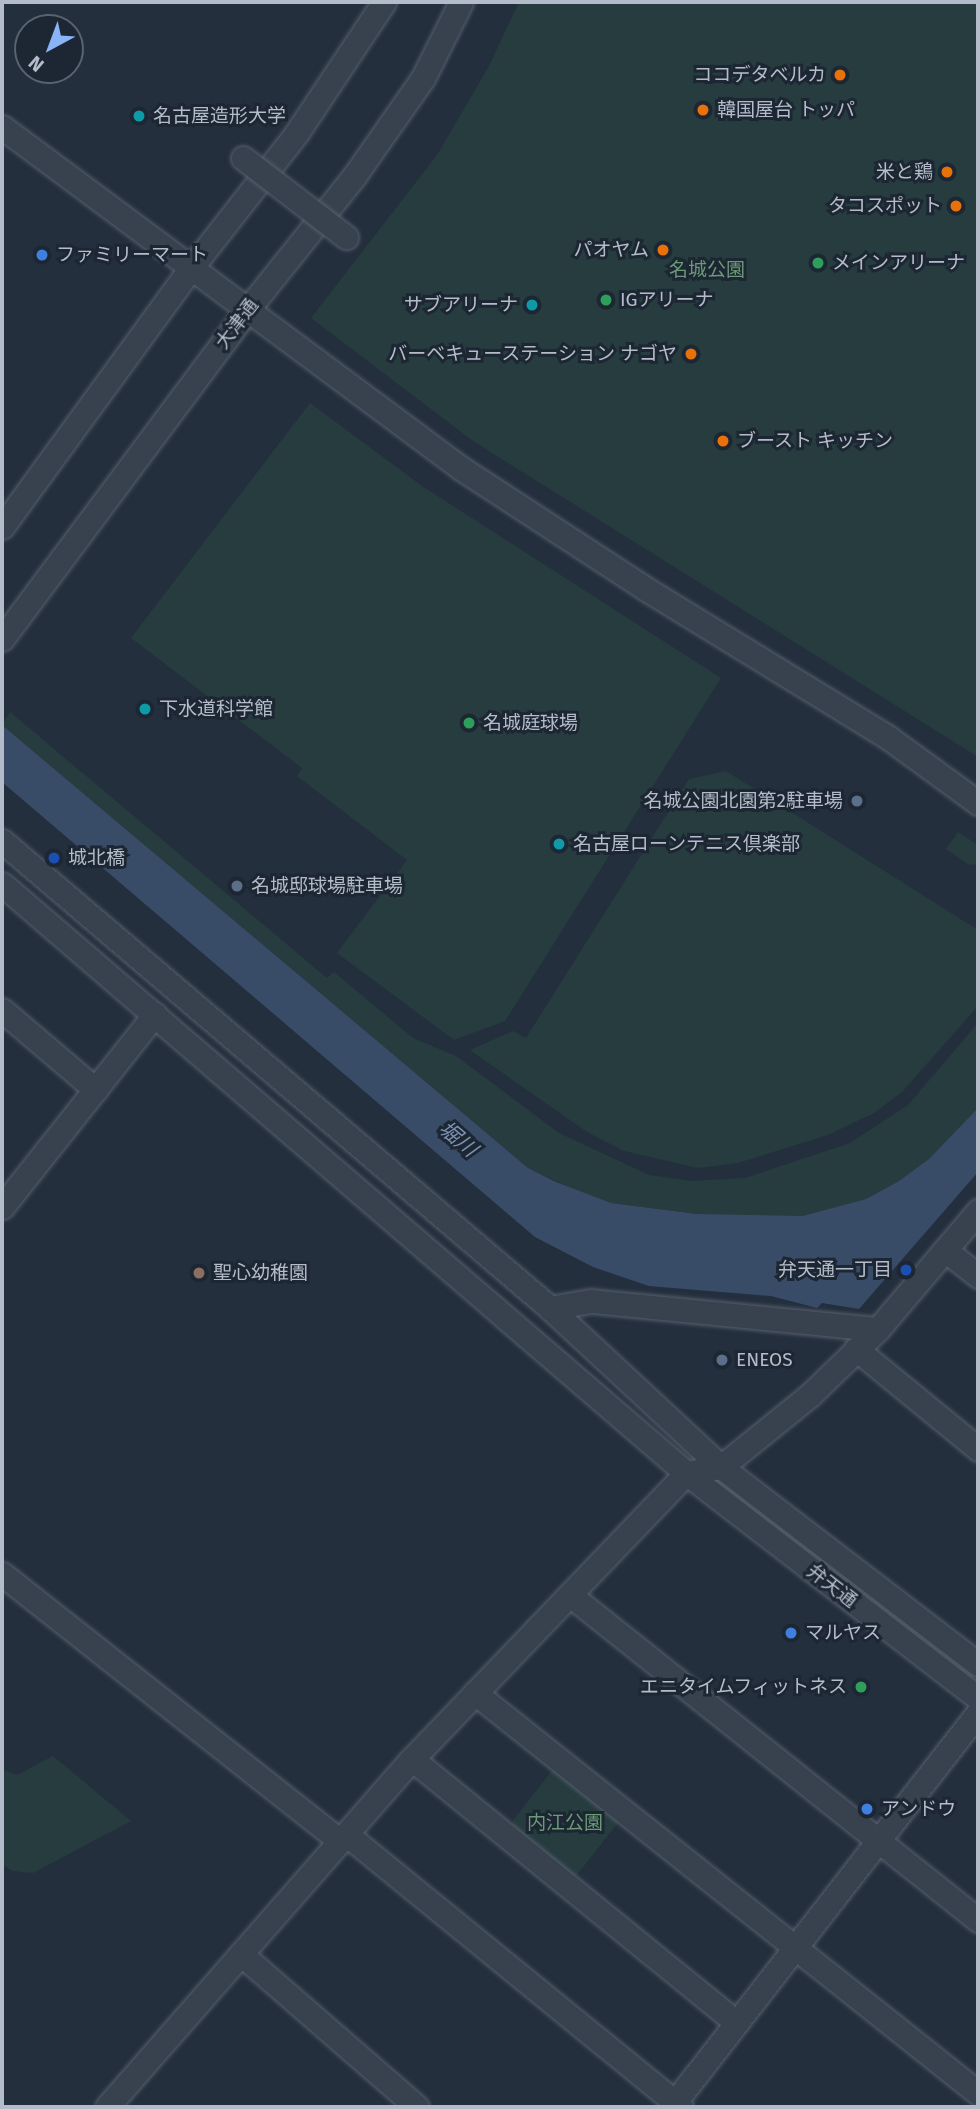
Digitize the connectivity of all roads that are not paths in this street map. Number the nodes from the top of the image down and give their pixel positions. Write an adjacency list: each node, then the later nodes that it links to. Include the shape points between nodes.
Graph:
1 (384, 2): 6 (street, via 296,134)
2 (461, 2): 7 (street, 大津通, via 415,89 355,175)
3 (2, 127): 6 (street)
4 (243, 158): 5 (street, bridge)
5 (346, 237)
6 (191, 268): 7 (street); 8 (street)
7 (247, 310): 9 (street, 大津通); 10 (street, via 548,527 889,738)
8 (2, 527)
9 (2, 639)
10 (978, 803)
11 (2, 841): 20 (street, 弁天通)
12 (2, 884): 14 (street, 弁天通)
13 (2, 1010): 15 (street)
14 (155, 1014): 15 (street); 25 (street, 弁天通)
15 (96, 1090): 16 (street)
16 (4, 1201)
17 (978, 1211): 18 (street)
18 (945, 1250): 19 (street); 21 (street)
19 (978, 1276)
20 (550, 1308): 21 (street, via 591,1301); 24 (street, 弁天通)
21 (878, 1329): 22 (street)
22 (856, 1349): 23 (street); 24 (street, via 811,1394)
23 (978, 1449)
24 (721, 1467): 25 (street); 28 (street, 弁天通)
25 (687, 1473): 27 (street); 30 (street, 弁天通)
26 (2, 1574): 33 (street)
27 (570, 1595): 29 (street); 34 (street)
28 (978, 1664)
29 (475, 1693): 32 (street); 36 (street)
30 (978, 1699)
31 (978, 1713): 34 (street)
32 (412, 1759): 33 (street); 38 (street)
33 (343, 1837): 37 (street); 40 (street)
34 (877, 1840): 35 (street); 36 (street)
35 (978, 1920)
36 (794, 1945): 38 (street); 39 (street)
37 (241, 1954): 41 (street); 42 (street)
38 (734, 2021): 40 (street)
39 (978, 2093)
40 (675, 2105)
41 (107, 2107)
42 (417, 2107)

